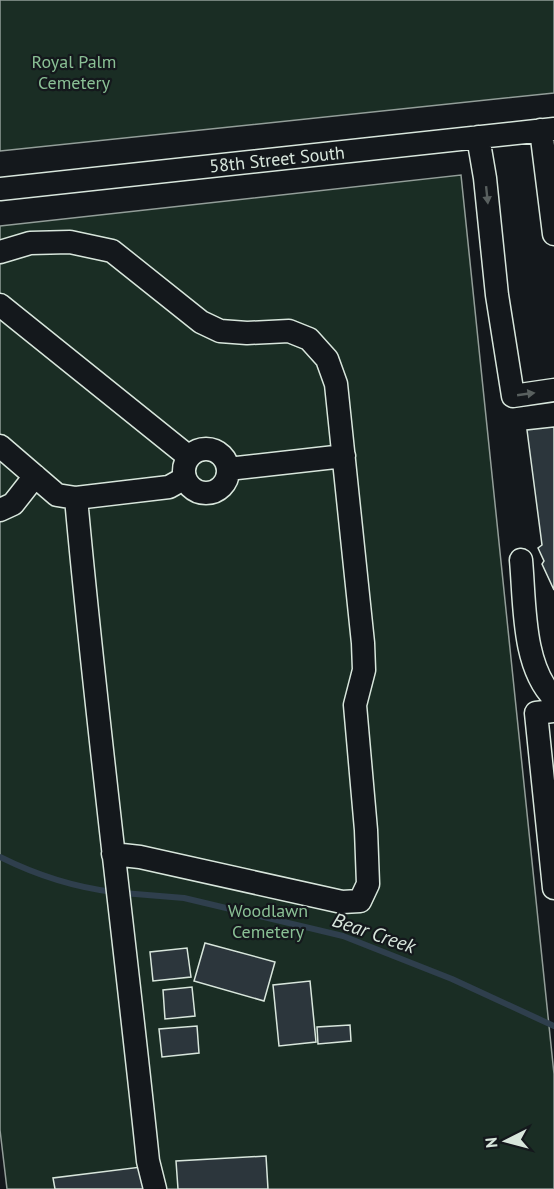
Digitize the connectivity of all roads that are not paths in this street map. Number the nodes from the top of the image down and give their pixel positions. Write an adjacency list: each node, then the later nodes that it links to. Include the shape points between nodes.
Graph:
1 (548, 130): 2 (street, 58th Street South); 4 (street)
2 (478, 137): 3 (street, 58th Street South); 7 (street, one-way to 7, via 513,396)
3 (0, 189)
4 (554, 234)
5 (0, 252): 9 (street, via 30,243 70,242 112,251 201,322 220,331 289,331 309,339 327,359 336,384)
6 (0, 305): 10 (street)
7 (554, 390)
8 (0, 446): 12 (street)
9 (344, 456): 11 (street); 18 (street, via 364,670 355,705 368,884 360,900 342,902 140,857)
10 (187, 468): 11 (street, via 201,449 216,451); 11 (street, via 193,489 207,493 220,488); 13 (street, via 169,487)
11 (228, 469)
12 (35, 476): 13 (street, via 57,495); 14 (street, via 13,504)
13 (76, 498): 18 (street)
14 (0, 510)
15 (521, 560): 16 (street, via 528,643 537,676)
16 (554, 698)
17 (545, 712): 19 (street)
18 (114, 863): 20 (street, via 148,1161)
19 (554, 888)
20 (155, 1189)

